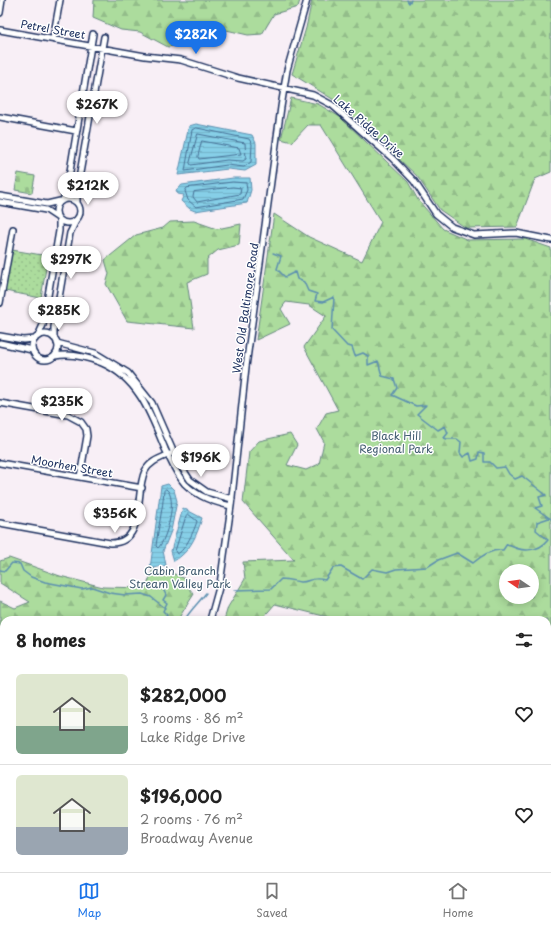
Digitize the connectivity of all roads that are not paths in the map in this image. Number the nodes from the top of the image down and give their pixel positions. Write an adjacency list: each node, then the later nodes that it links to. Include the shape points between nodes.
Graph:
1 (2, 0): 4 (street)
2 (60, 0): 8 (street)
3 (308, 0): 11 (street, West Old Baltimore Road)
4 (0, 13)
5 (0, 30): 8 (street, Petrel Street)
6 (93, 34): 9 (street)
7 (104, 37): 10 (street)
8 (53, 39): 9 (street, Petrel Street)
9 (91, 46): 10 (street, Petrel Street); 13 (street)
10 (102, 48): 11 (street, Lake Ridge Drive, via 181,60); 17 (street, via 77,190)
11 (284, 89): 21 (street, Lake Ridge Drive, via 303,92 321,99 342,113 406,171 436,214 452,227 474,235 516,233); 34 (street, West Old Baltimore Road, via 246,367)
12 (0, 117): 13 (street)
13 (76, 130): 15 (street, via 67,189)
14 (0, 196): 15 (street, via 47,204)
15 (62, 200): 17 (street, via 71,199); 18 (street, via 56,210)
16 (0, 202): 18 (street, via 46,210)
17 (77, 203): 19 (street, via 80,212)
18 (59, 219): 19 (street, via 66,223); 24 (street, via 44,319)
19 (76, 221): 25 (street, via 70,233 54,328)
20 (13, 229): 22 (street)
21 (551, 240)
22 (0, 303)
23 (0, 336): 24 (street, via 23,340)
24 (36, 337): 25 (street, via 49,334); 27 (street)
25 (56, 340): 28 (street); 30 (street, via 95,353 128,372 152,403)
26 (0, 343): 27 (street)
27 (32, 350): 28 (street, via 36,357 44,360)
28 (55, 356): 30 (street, via 66,354 94,360 121,374 133,385 146,404)
29 (0, 403): 32 (street, via 68,415 81,422 87,436)
30 (170, 454): 33 (street, via 149,466 143,477); 34 (street, via 196,485 211,494); 35 (street, via 179,476 192,490 211,501)
31 (0, 463): 32 (street, Moorhen Street)
32 (80, 477): 33 (street, Moorhen Street)
33 (142, 488): 36 (street, via 132,534 117,543)
34 (232, 499): 35 (street, West Old Baltimore Road)
35 (231, 506): 37 (street, West Old Baltimore Road, via 220,584)
36 (0, 523)
37 (211, 616)

